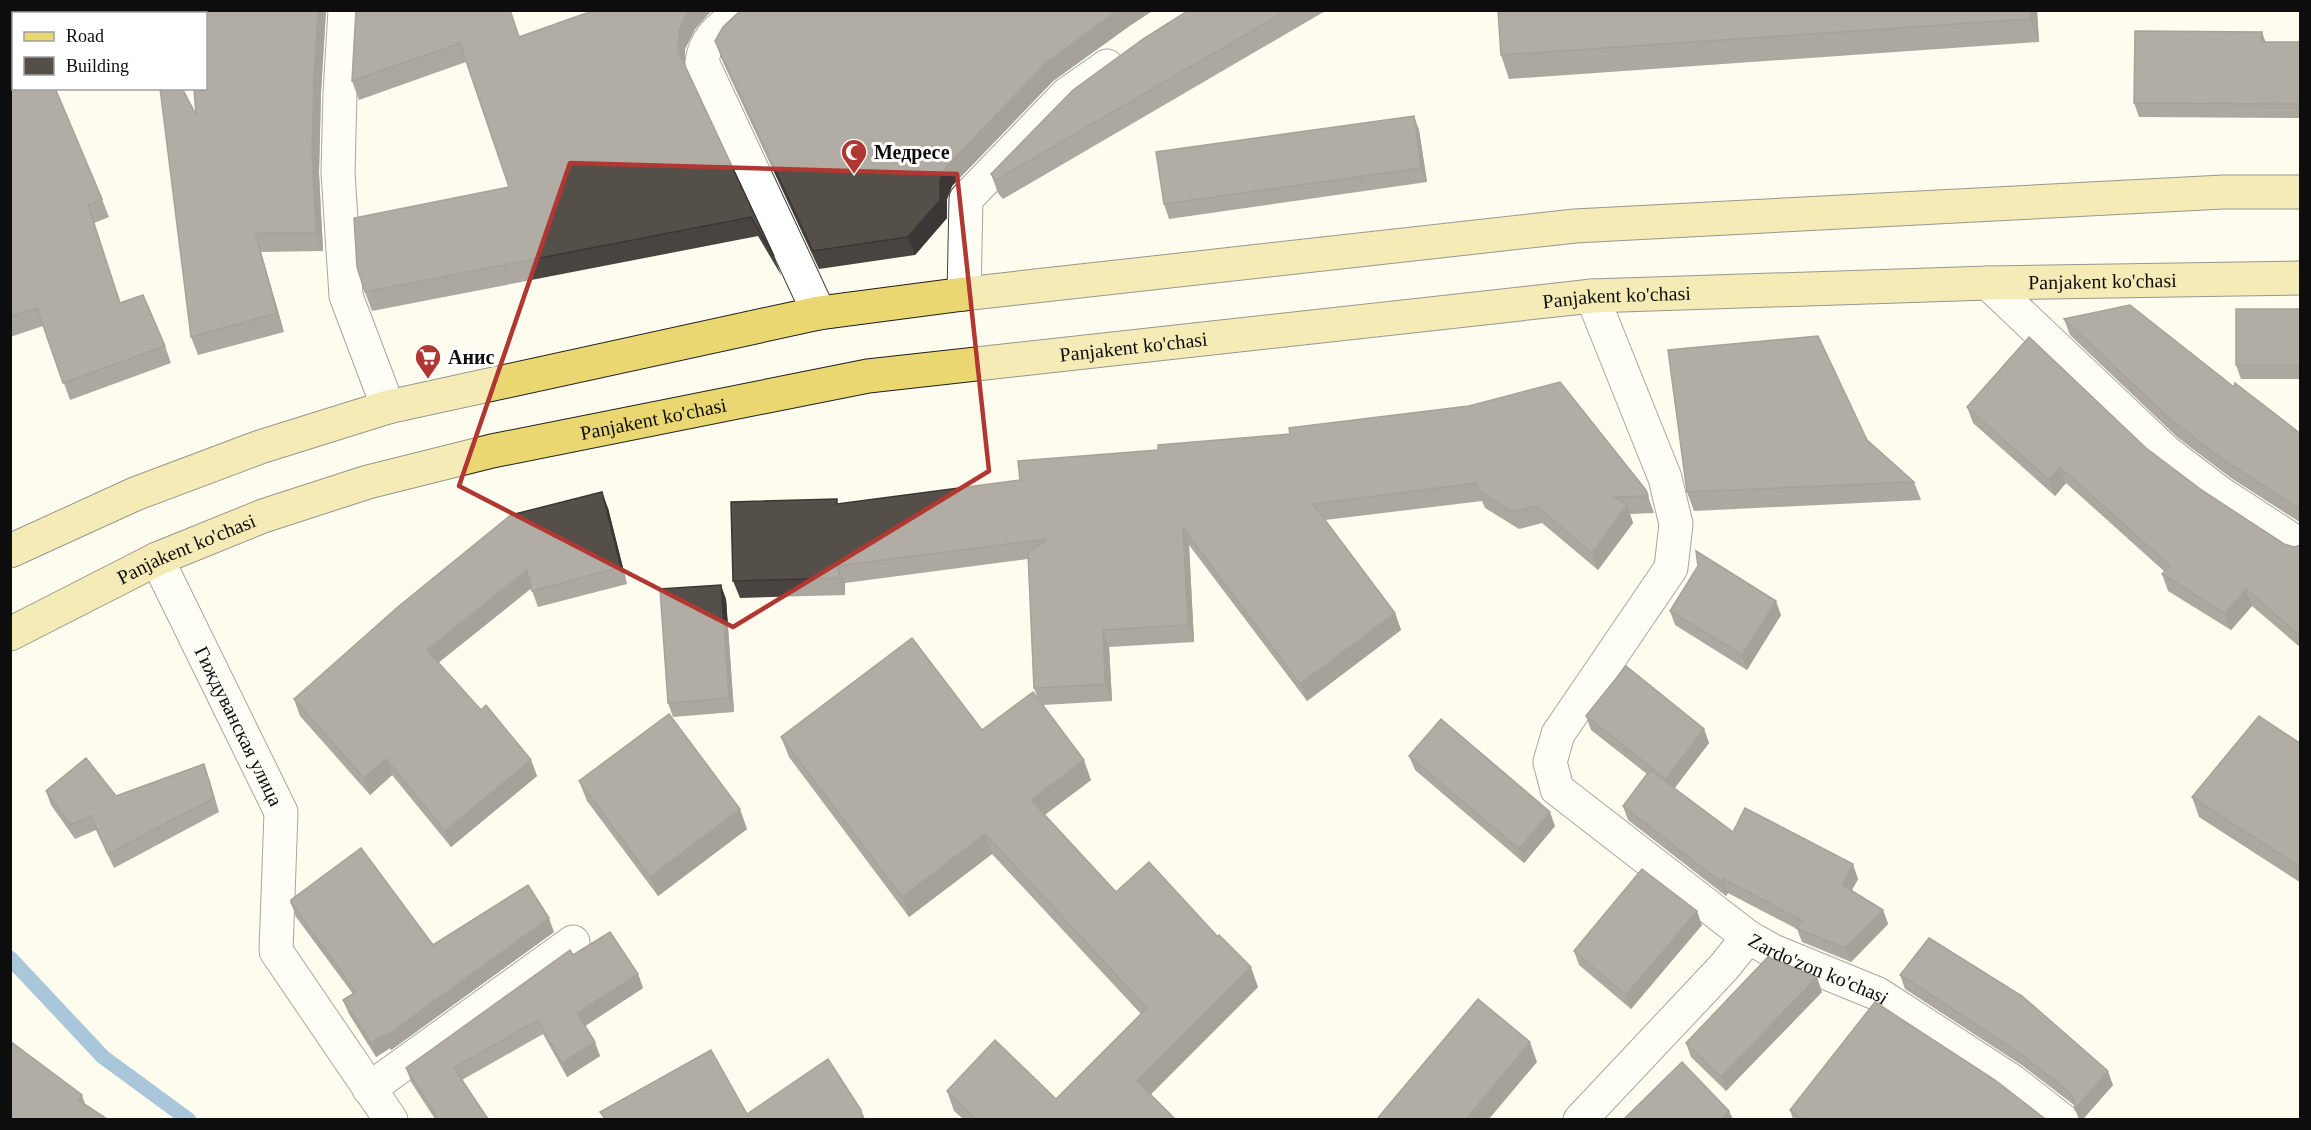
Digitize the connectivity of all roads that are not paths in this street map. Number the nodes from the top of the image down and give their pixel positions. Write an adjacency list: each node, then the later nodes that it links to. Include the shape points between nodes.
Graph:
1 (345, 10): 10 (street, via 338,173 346,296)
2 (741, 10): 9 (street, via 704,48 702,62)
3 (1130, 49): 7 (street, via 1067,94 966,199)
4 (2301, 192): 7 (main road, via 2223,192 1575,226)
5 (2301, 278): 6 (main road, Panjakent ko'chasi)
6 (1988, 283): 8 (main road, Panjakent ko'chasi); 11 (street, via 2165,451 2220,493)
7 (964, 294): 9 (main road)
8 (1592, 296): 13 (main road, Panjakent ko'chasi, via 868,376 492,451 368,482 263,516); 15 (street, via 1665,478 1676,524 1671,568 1558,734 1550,762 1557,789)
9 (819, 313): 10 (main road)
10 (388, 407): 12 (main road, via 208,466 135,494)
11 (2301, 545)
12 (10, 551)
13 (157, 559): 14 (main road, Panjakent ko'chasi); 17 (street, Гиждуванская улица, via 281,812 276,951)
14 (10, 634)
15 (1748, 937): 19 (street, Zardo'zon ko'chasi); 20 (street, Zardo'zon ko'chasi, via 1878,994 2012,1081)
16 (573, 942): 17 (street)
17 (369, 1089): 18 (street, Гиждуванская улица)
18 (391, 1119)
19 (1580, 1119)
20 (2062, 1119)

